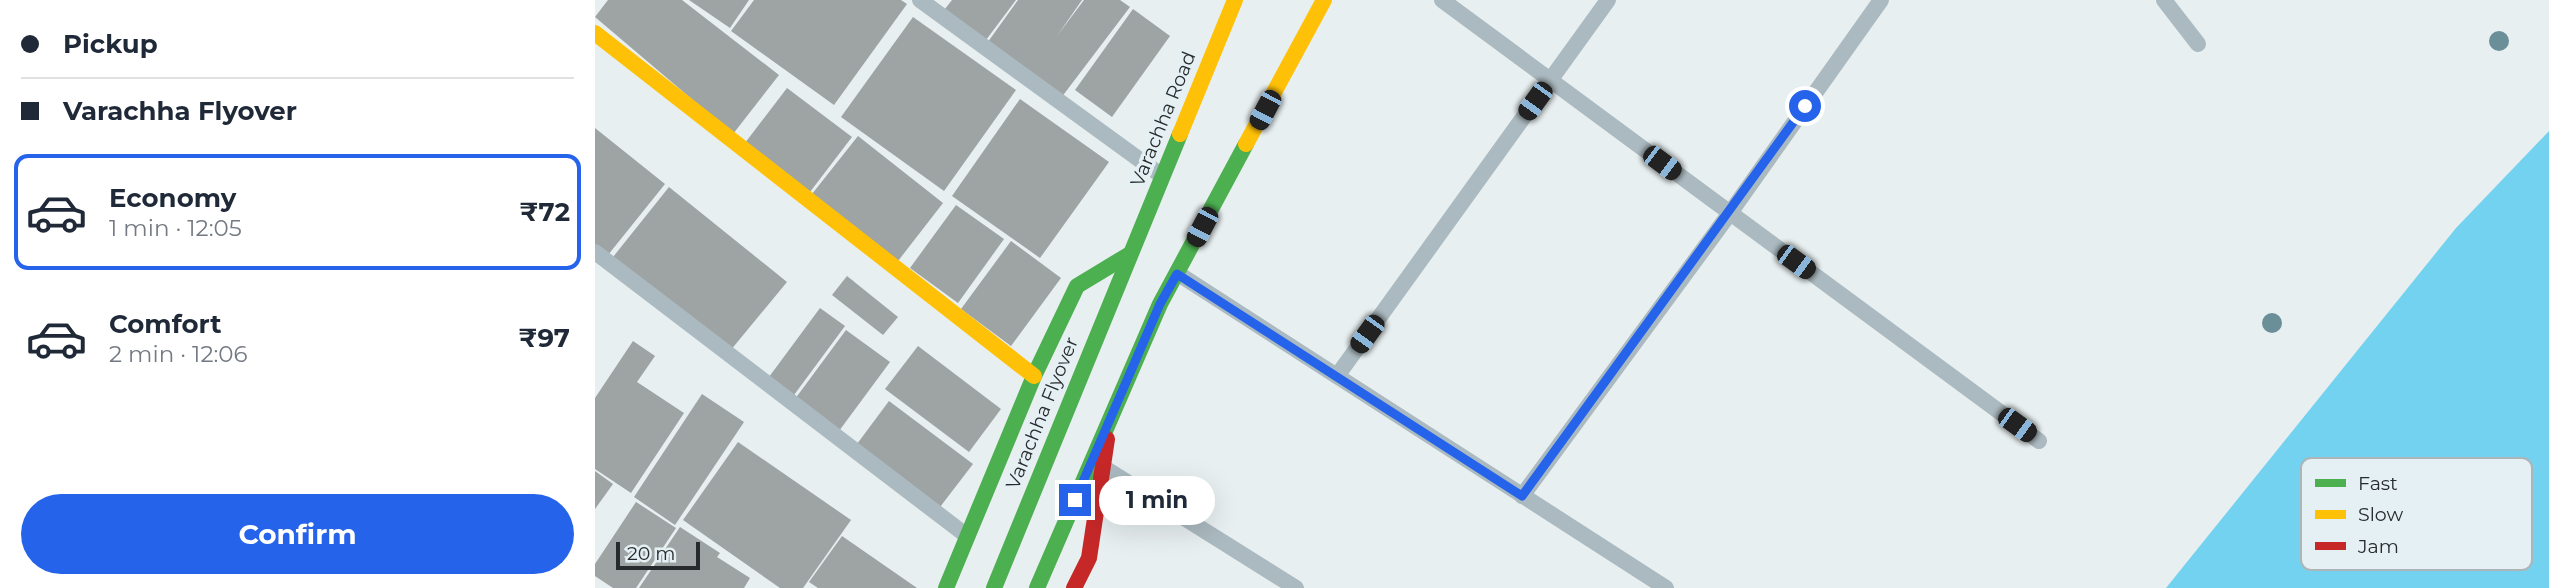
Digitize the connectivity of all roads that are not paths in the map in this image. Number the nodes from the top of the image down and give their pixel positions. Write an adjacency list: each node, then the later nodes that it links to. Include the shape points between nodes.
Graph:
1 (920, 0): 13 (lane)
2 (1235, 0): 13 (main road, Varachha Road)
3 (1311, 0): 9 (main road)
4 (1325, 0): 9 (main road)
5 (1442, 0): 12 (lane)
6 (1608, 0): 12 (lane)
7 (1881, 0): 14 (lane)
8 (2164, 0): 11 (lane)
9 (1315, 17): 17 (main road)
10 (595, 33): 18 (main road)
11 (2198, 44)
12 (1550, 80): 14 (lane); 19 (lane)
13 (1162, 176): 16 (main road, Varachha Road)
14 (1730, 213): 21 (lane); 23 (lane)
15 (595, 252): 24 (lane)
16 (1130, 254): 18 (main road, via 1077,286); 26 (main road, Varachha Flyover)
17 (1177, 274): 19 (lane); 20 (main road)
18 (1034, 376): 24 (main road)
19 (1337, 376): 23 (lane)
20 (1108, 423): 22 (main road); 27 (main road)
21 (2039, 441)
22 (1103, 467): 28 (main road, via 1089,558); 29 (lane)
23 (1522, 496): 30 (lane)
24 (967, 536): 25 (main road)
25 (946, 588)
26 (994, 588)
27 (1037, 588)
28 (1074, 588)
29 (1296, 588)
30 (1666, 588)

